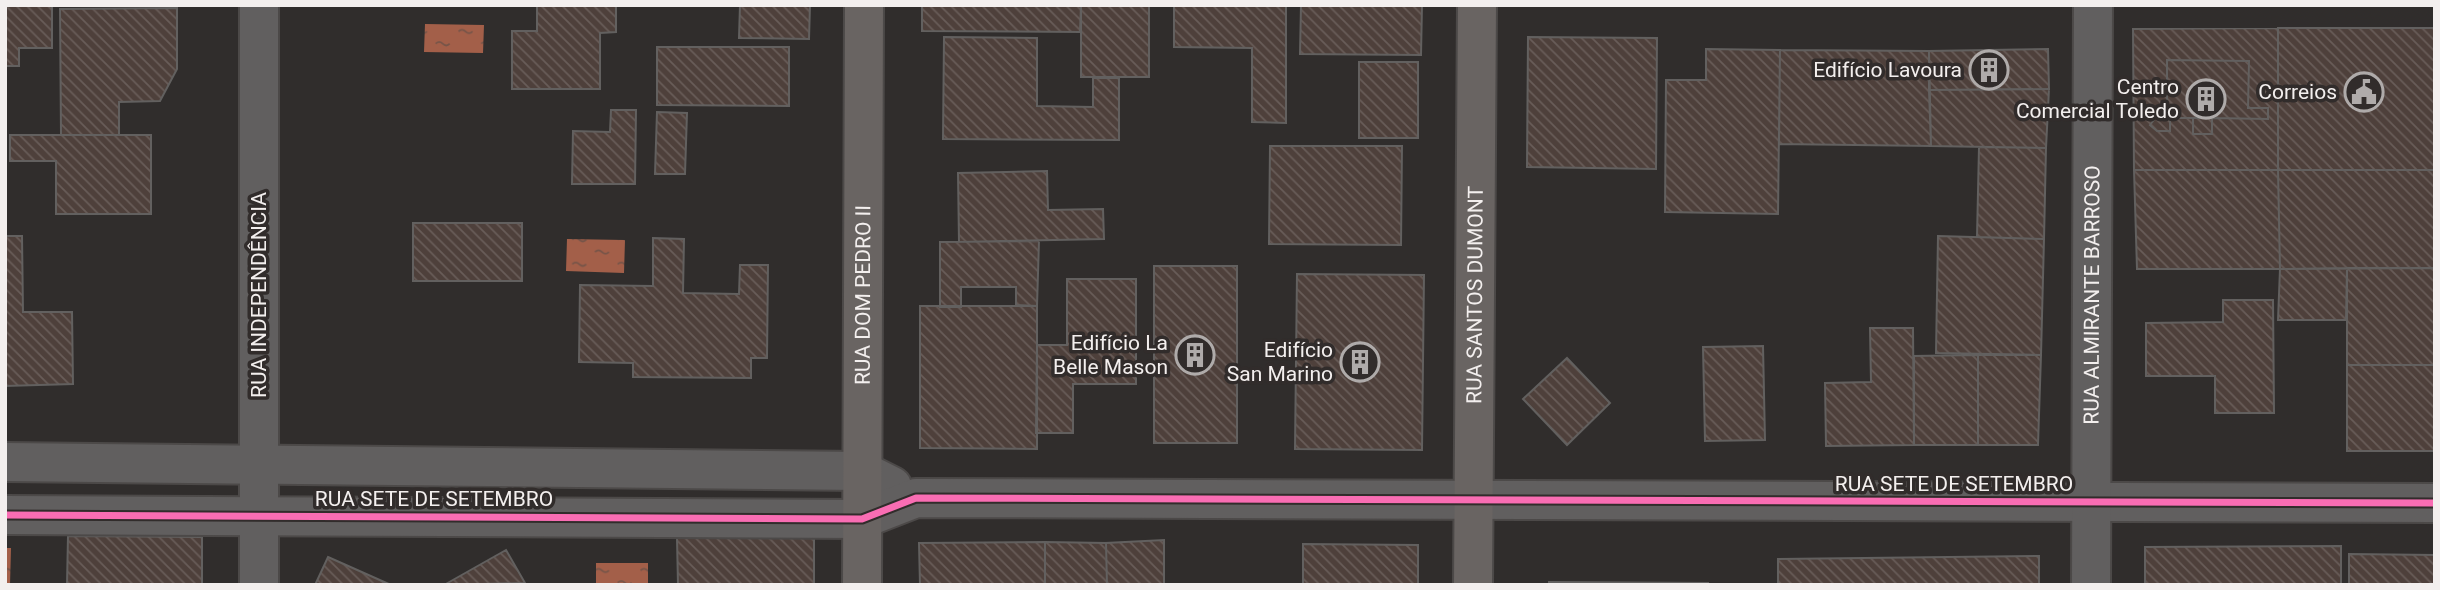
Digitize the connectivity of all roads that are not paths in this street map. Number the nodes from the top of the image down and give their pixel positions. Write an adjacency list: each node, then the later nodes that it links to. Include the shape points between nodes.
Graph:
1 (259, 5): 6 (street, RUA INDEPENDÊNCIA)
2 (864, 5): 7 (street, RUA DOM PEDRO II)
3 (1477, 5): 9 (street, RUA SANTOS DUMONT)
4 (2093, 5): 10 (street, RUA ALMIRANTE BARROSO)
5 (5, 462): 6 (street, RUA SETE DE SETEMBRO)
6 (259, 463): 7 (street, RUA SETE DE SETEMBRO); 13 (street, RUA INDEPENDÊNCIA)
7 (862, 471): 8 (street); 14 (street, RUA DOM PEDRO II)
8 (916, 498): 9 (street, RUA SETE DE SETEMBRO); 14 (street)
9 (1474, 500): 10 (street, RUA SETE DE SETEMBRO); 17 (street, RUA SANTOS DUMONT)
10 (2091, 502): 11 (street, RUA SETE DE SETEMBRO); 18 (street, RUA ALMIRANTE BARROSO)
11 (2435, 503)
12 (5, 515): 13 (street, RUA SETE DE SETEMBRO)
13 (259, 516): 14 (street, RUA SETE DE SETEMBRO); 15 (street, RUA INDEPENDÊNCIA)
14 (862, 519): 16 (street, RUA DOM PEDRO II)
15 (259, 585)
16 (862, 585)
17 (1473, 585)
18 (2091, 585)

